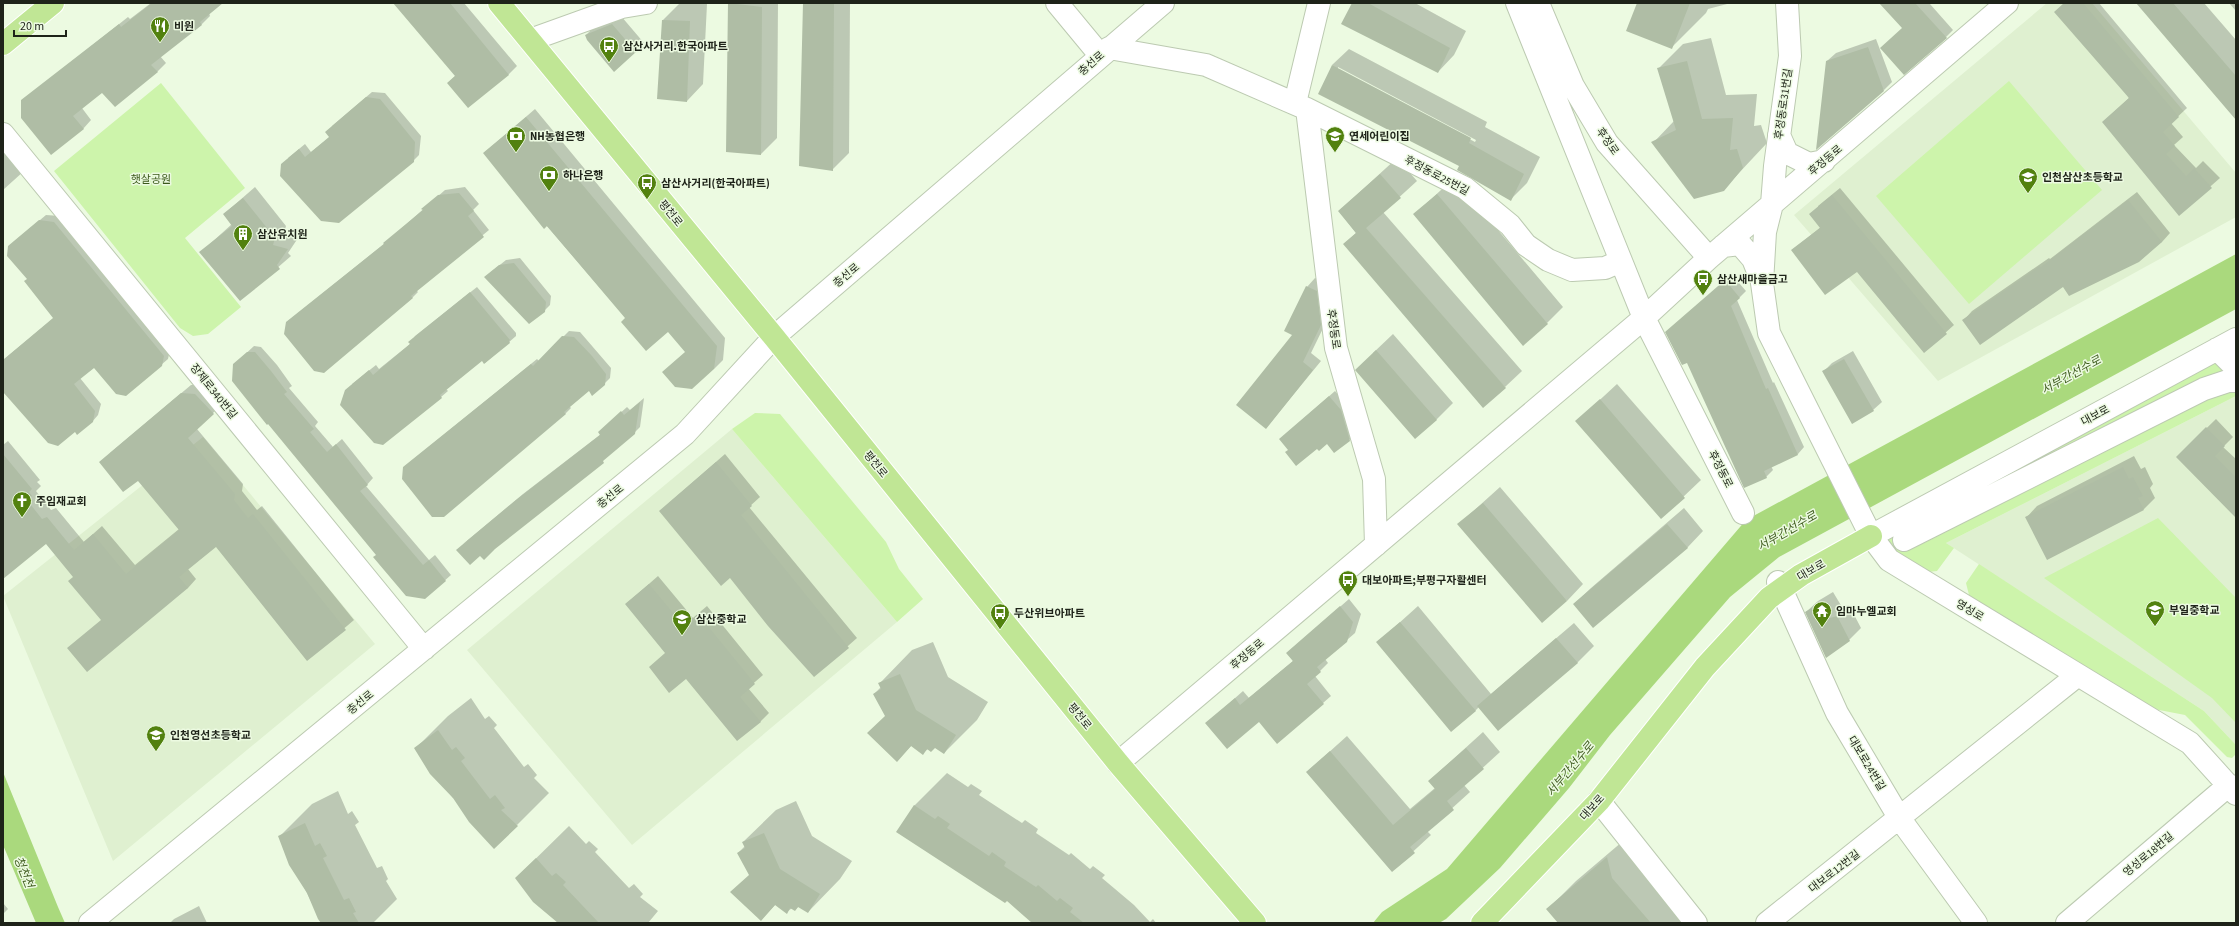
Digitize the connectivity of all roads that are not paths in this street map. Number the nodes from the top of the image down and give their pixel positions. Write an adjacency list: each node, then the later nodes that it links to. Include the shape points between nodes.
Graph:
1 (53, 3): 12 (main road)
2 (499, 3): 11 (main road, 평천로)
3 (646, 3): 11 (street, via 622,7)
4 (1057, 3): 13 (street)
5 (1163, 3): 13 (street, 충선로)
6 (1319, 3): 14 (street)
7 (1517, 3): 20 (street)
8 (1538, 3): 19 (street, 후정로, via 1573,86 1607,143)
9 (1787, 3): 16 (street, 후정동로31번길, via 1790,56)
10 (2007, 3): 17 (street, 후정동로)
11 (530, 40): 23 (main road, 평천로)
12 (3, 44)
13 (1105, 51): 14 (street, 충선로, via 1206,65); 23 (street, 충선로)
14 (1301, 106): 20 (street, 후정동로25번길, via 1465,188 1510,225 1526,245 1548,260 1572,270 1605,268); 29 (street, 후정동로, via 1336,348 1374,479)
15 (3, 134): 31 (street, 장제로340번길)
16 (1779, 135): 17 (street, via 1787,153 1809,164); 18 (street, 후정동로31번길)
17 (1824, 161): 18 (street, 후정동로)
18 (1772, 204): 19 (street, 후정동로); 21 (street, 후정동로31번길, via 1765,232)
19 (1716, 252): 21 (street, via 1740,244 1753,259); 22 (street, 후정동로)
20 (1621, 261): 22 (street)
21 (1762, 283): 27 (street, 영성로, via 1769,333)
22 (1644, 318): 26 (street, 후정동로); 29 (street, 후정동로)
23 (774, 337): 31 (street, 충선로, via 685,434); 33 (main road, 평천로)
24 (2236, 339): 25 (street, 대보로)
25 (2231, 364): 27 (street, 대보로); 28 (street, via 2228,381 2204,389)
26 (1743, 513)
27 (1871, 536): 30 (main road, 대보로); 32 (street, 영성로, via 1889,560)
28 (1904, 540)
29 (1376, 545): 33 (street, 후정동로)
30 (1779, 585): 35 (main road, 대보로, via 1705,667); 36 (street, 대보로24번길, via 1837,713)
31 (424, 649): 38 (street, 충선로)
32 (2078, 675): 34 (street, 영성로, via 2190,743); 36 (street)
33 (1118, 763): 39 (main road, 평천로)
34 (2232, 789): 44 (street, 영성로18번길)
35 (1599, 801): 40 (main road, 대보로); 41 (street)
36 (1900, 818): 37 (street, 대보로24번길); 42 (street, 대보로12번길)
37 (1966, 920): 43 (street)
38 (90, 923)
39 (1255, 923)
40 (1482, 923)
41 (1696, 923)
42 (1767, 923)
43 (1990, 923)
44 (2067, 923)

